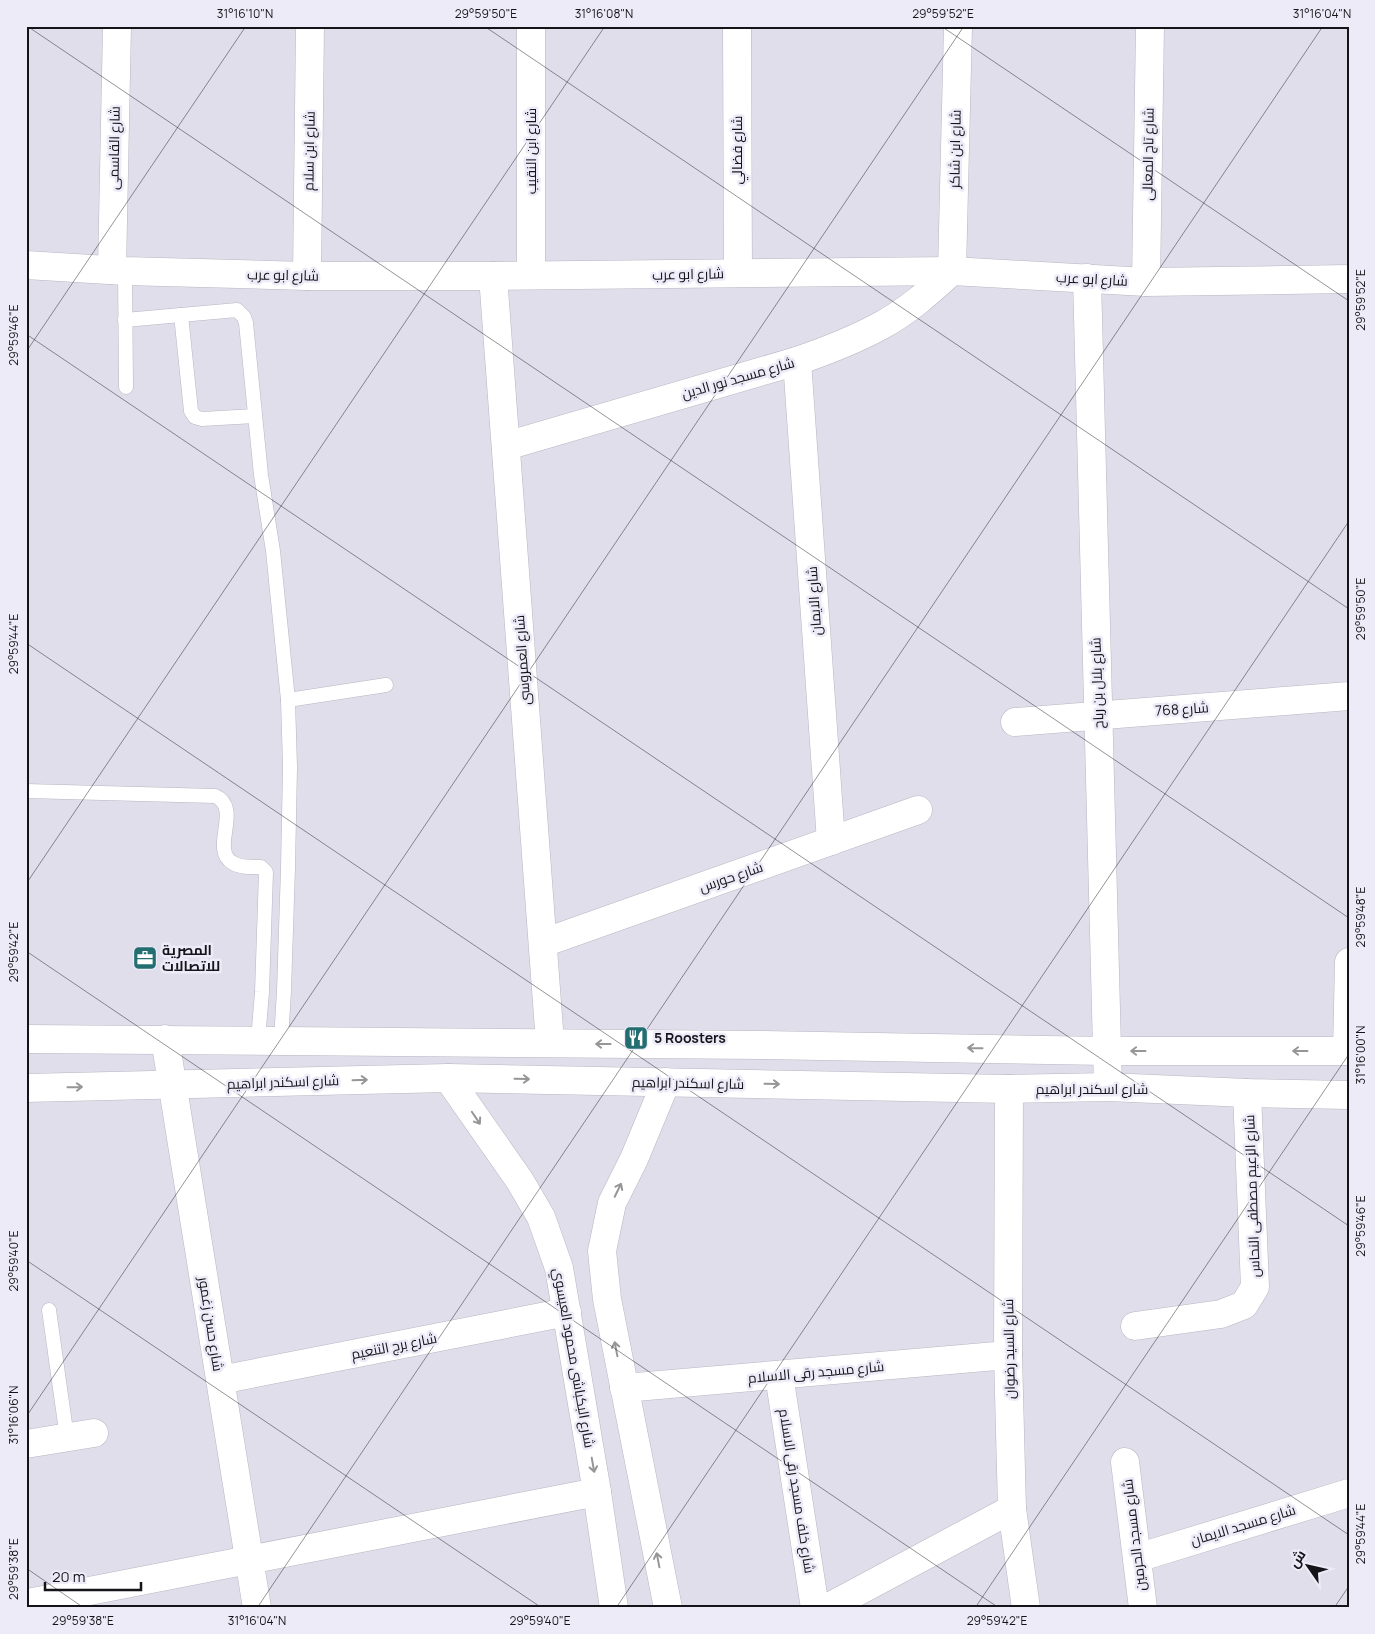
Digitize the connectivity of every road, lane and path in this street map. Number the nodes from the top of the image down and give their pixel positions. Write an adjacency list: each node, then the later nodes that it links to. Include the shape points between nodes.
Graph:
1 (117, 26): 8 (street, شارع القاسمى)
2 (310, 26): 12 (street, شارع ابن سلام)
3 (531, 26): 11 (street, شارع ابن النقيب)
4 (737, 26): 10 (street, شارع فضالي)
5 (958, 26): 9 (street, شارع ابن شاكر)
6 (1150, 26): 16 (street, شارع تاج المعالى)
7 (26, 265): 8 (street, شارع ابو عرب)
8 (119, 270): 12 (street, شارع ابو عرب); 18 (lane)
9 (952, 271): 10 (street, شارع ابو عرب); 14 (street, شارع ابو عرب); 19 (street, شارع مسجد نور الدين, via 919,300 882,325)
10 (738, 273): 11 (street, شارع ابو عرب)
11 (531, 275): 13 (street, شارع ابو عرب)
12 (307, 276): 13 (street, شارع ابو عرب)
13 (493, 276): 22 (street, شارع العمروسى)
14 (1086, 278): 16 (street, شارع ابو عرب); 26 (street, شارع بلال بن رباح)
15 (1349, 280): 16 (street, شارع ابو عرب)
16 (1146, 282)
17 (181, 315): 18 (lane); 21 (lane, via 191,412 202,419); 21 (lane, via 236,310 244,317)
18 (125, 320): 20 (lane)
19 (797, 361): 22 (street, شارع مسجد نور الدين); 30 (street, شارع الايمان)
20 (126, 387)
21 (255, 416): 25 (lane)
22 (506, 446): 31 (street, شارع العمروسى)
23 (386, 685): 25 (lane)
24 (1349, 696): 26 (street, شارع 768)
25 (288, 700): 35 (lane, via 290,767 284,991)
26 (1098, 716): 27 (street, شارع 768); 37 (street, شارع بلال بن رباح)
27 (1015, 722)
28 (26, 791): 35 (lane, via 215,796 223,802 226,811 226,857 239,866 261,867 266,872 262,992)
29 (918, 810): 30 (street, شارع حورس)
30 (831, 841): 31 (street, شارع حورس)
31 (543, 943): 36 (street, شارع العمروسى)
32 (1349, 962): 38 (street)
33 (26, 1039): 34 (street)
34 (165, 1039): 35 (street); 41 (street, شارع حسن زغمور)
35 (269, 1040): 36 (street)
36 (550, 1043): 37 (street, one-way to 36)
37 (1107, 1051): 38 (street, one-way to 37); 42 (street, شارع بلال بن رباح)
38 (1348, 1051)
39 (448, 1078): 40 (street, شارع اسكندر ابراهيم, one-way to 40); 41 (street, شارع اسكندر ابراهيم, one-way to 39); 48 (street, شارع البكباشى محمود العيسوي, one-way to 48, via 520,1181 540,1217 559,1268)
40 (666, 1082): 44 (street, شارع اسكندر ابراهيم, one-way to 44); 53 (street, one-way to 40, via 607,1299 602,1250 612,1203)
41 (171, 1085): 43 (street, شارع اسكندر ابراهيم, one-way to 41); 52 (street, شارع حسن زغمور)
42 (1108, 1087): 44 (street, شارع اسكندر ابراهيم); 45 (street, شارع اسكندر ابراهيم)
43 (26, 1088)
44 (1009, 1089): 50 (street, شارع السيد رضوان)
45 (1247, 1093): 46 (street, شارع اسكندر ابراهيم); 49 (street, شارع الزعيم مصطفى النحاس, via 1255,1287 1244,1305 1221,1314)
46 (1349, 1095)
47 (49, 1310): 55 (lane)
48 (567, 1312): 52 (street, شارع برج التنعيم); 58 (street, شارع البكباشى محمود العيسوي, one-way to 58)
49 (1135, 1326)
50 (1008, 1355): 51 (street, شارع مسجد رقى الاسلام); 60 (street, شارع السيد رضوان)
51 (779, 1375): 53 (street, شارع مسجد رقى الاسلام); 67 (street, شارع خلف مسجد رقى الاسلام)
52 (220, 1380): 62 (street, شارع حسن زغمور)
53 (624, 1388): 66 (street, one-way to 53)
54 (94, 1433): 55 (street)
55 (66, 1438): 56 (street)
56 (26, 1444)
57 (1125, 1462): 61 (street, شارع مسجد الحرمين)
58 (597, 1492): 62 (street); 65 (street, شارع البكباشى محمود العيسوي)
59 (1349, 1493): 61 (street, شارع مسجد الايمان)
60 (1012, 1509): 68 (street); 69 (street, شارع السيد رضوان)
61 (1137, 1558): 70 (street, شارع مسجد الحرمين)
62 (249, 1560): 63 (street); 64 (street, شارع حسن زغمور)
63 (33, 1602)
64 (257, 1608)
65 (614, 1608)
66 (668, 1608)
67 (815, 1608)
68 (827, 1608)
69 (1026, 1608)
70 (1143, 1608)

